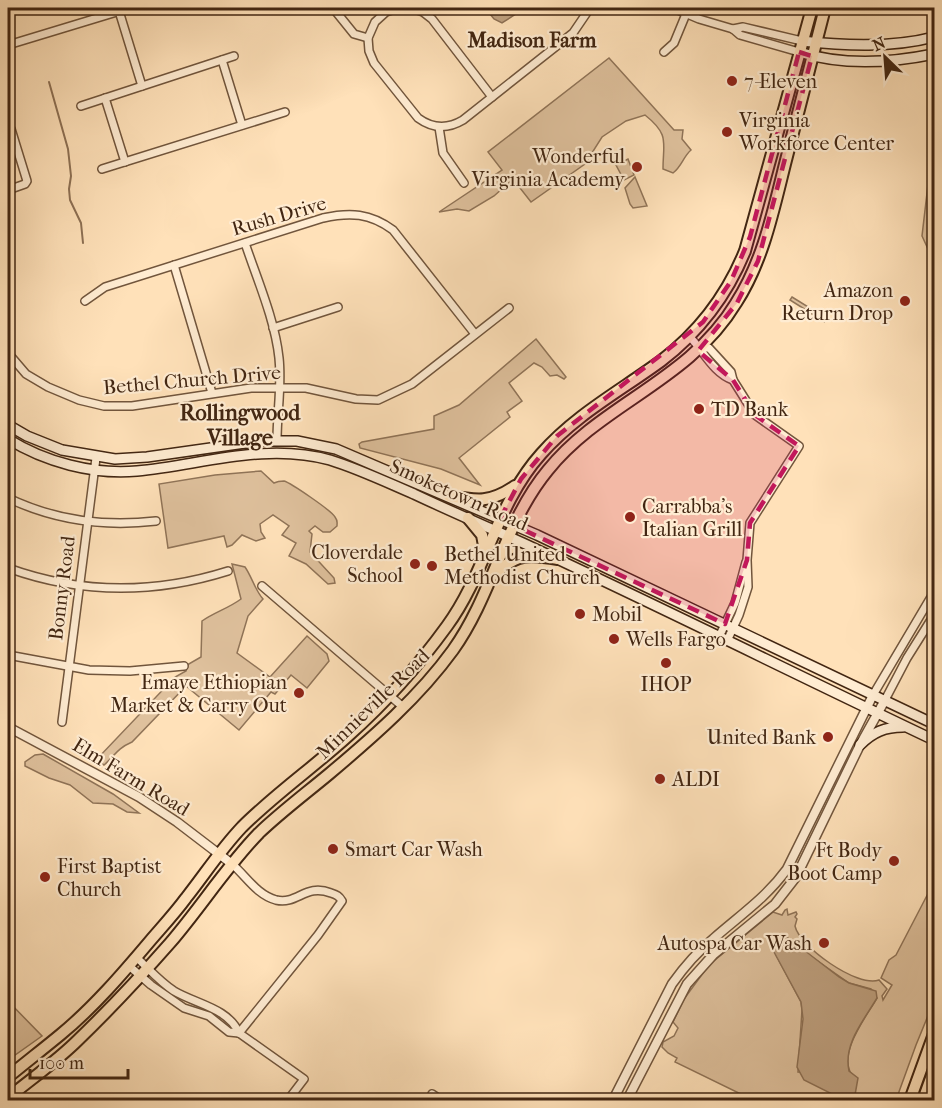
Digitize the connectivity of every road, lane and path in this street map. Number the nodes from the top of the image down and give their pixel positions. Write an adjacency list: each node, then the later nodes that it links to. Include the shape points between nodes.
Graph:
1 (130, 8): 9 (street)
2 (333, 8): 13 (street, via 354,34)
3 (398, 8): 13 (street, via 380,16)
4 (412, 8): 23 (street, via 432,19)
5 (590, 8): 23 (street, via 573,33)
6 (673, 8): 10 (street)
7 (812, 8): 16 (main road, Minnieville Road)
8 (825, 8): 14 (main road, Minnieville Road)
9 (119, 11): 15 (street); 22 (street)
10 (686, 14): 11 (street); 17 (street, via 674,43)
11 (733, 29): 16 (street, via 740,35); 16 (street, via 743,27)
12 (934, 37): 14 (main road, via 877,45)
13 (368, 38): 28 (street, via 374,63 400,97 418,118)
14 (816, 43): 16 (main road); 20 (main road, Minnieville Road)
15 (8, 45)
16 (801, 47): 20 (main road); 41 (main road, Minnieville Road, via 745,250 720,300)
17 (664, 52)
18 (934, 54): 20 (main road, via 862,61)
19 (234, 56): 21 (street)
20 (812, 56): 42 (main road, Minnieville Road, via 758,261 737,303)
21 (222, 60): 22 (street); 27 (street)
22 (142, 86): 24 (street)
23 (492, 97): 28 (street, via 463,120)
24 (105, 98): 25 (street); 30 (street)
25 (81, 106)
26 (285, 112): 27 (street)
27 (242, 125): 30 (street)
28 (438, 127): 32 (street, via 443,153)
29 (8, 128): 33 (street, via 27,181)
30 (125, 162): 31 (street)
31 (102, 169)
32 (464, 183)
33 (8, 190)
34 (245, 243): 35 (street, Rush Drive); 39 (street); 40 (street, Rush Drive, via 332,216 377,219 402,239)
35 (174, 265): 36 (street, Rush Drive, via 105,287); 45 (street)
36 (85, 301)
37 (339, 307): 39 (street)
38 (509, 308): 40 (street, Bethel Church Drive)
39 (273, 328): 44 (street)
40 (475, 334): 44 (street, Bethel Church Drive, via 411,384 378,399)
41 (689, 336): 42 (street); 51 (main road, Minnieville Road, via 661,361 570,424)
42 (701, 348): 58 (main road, Minnieville Road, via 578,438 537,484); 70 (street, via 709,348 726,365 754,415 799,446 754,515 748,531 748,587)
43 (8, 353): 45 (street, Bethel Church Drive, via 33,379 93,404 132,406)
44 (280, 388): 45 (street, Bethel Church Drive); 48 (street)
45 (212, 393)
46 (8, 424): 49 (main road, Smoketown Road, via 44,444)
47 (8, 439): 50 (main road, Smoketown Road, via 49,459)
48 (277, 440): 49 (main road, Smoketown Road, via 128,459); 52 (main road, Smoketown Road, via 336,449)
49 (96, 458): 50 (street, Bonny Road)
50 (94, 470): 54 (main road, Smoketown Road, via 135,471 254,453 293,453 352,467); 57 (street, Bonny Road)
51 (518, 484): 52 (main road, via 486,500); 55 (main road, Minnieville Road)
52 (449, 496): 55 (main road, Smoketown Road)
53 (8, 498): 57 (street, via 53,515)
54 (468, 518): 59 (main road, Smoketown Road); 61 (main road, via 482,535)
55 (500, 519): 58 (main road, Smoketown Road); 59 (main road, Minnieville Road)
56 (156, 521): 57 (street)
57 (88, 522): 66 (street, Bonny Road)
58 (514, 525): 60 (main road, Minnieville Road); 70 (main road, Smoketown Road)
59 (495, 530): 60 (main road, Smoketown Road); 61 (main road, Minnieville Road)
60 (509, 537): 62 (main road, Smoketown Road); 65 (main road, Minnieville Road)
61 (485, 553): 76 (main road, Minnieville Road, via 455,615)
62 (558, 559): 65 (main road, via 532,555 518,558); 71 (main road, Smoketown Road)
63 (8, 568): 66 (street)
64 (228, 571): 66 (street, via 150,587)
65 (492, 576): 78 (main road, Minnieville Road, via 461,638)
66 (79, 585): 74 (street, Bonny Road)
67 (262, 586): 76 (street)
68 (934, 592): 75 (street)
69 (934, 615): 77 (street)
70 (729, 626): 71 (street); 75 (main road, Smoketown Road)
71 (723, 639): 79 (main road, Smoketown Road)
72 (8, 654): 74 (street)
73 (184, 666): 74 (street, via 109,671)
74 (69, 668): 81 (street, Bonny Road)
75 (873, 695): 77 (main road, Smoketown Road); 79 (street)
76 (389, 696): 78 (street); 87 (main road, Minnieville Road, via 264,807)
77 (885, 700): 80 (street); 82 (main road, Smoketown Road)
78 (402, 706): 88 (main road, Minnieville Road, via 357,750 273,820)
79 (866, 708): 80 (main road, Smoketown Road); 89 (street)
80 (877, 713): 84 (main road, Smoketown Road); 86 (street)
81 (62, 722)
82 (934, 724)
83 (8, 727): 87 (street, Elm Farm Road, via 139,797)
84 (907, 727): 85 (main road, Smoketown Road); 86 (main road, via 879,731)
85 (934, 741)
86 (860, 745): 90 (street, via 807,855)
87 (219, 854): 88 (street, Elm Farm Road); 91 (main road, Minnieville Road)
88 (232, 864): 92 (main road, Minnieville Road); 95 (street, via 263,894 278,900 318,889 342,901)
89 (776, 885): 90 (street); 93 (street, via 688,963)
90 (784, 893): 94 (street, via 701,966)
91 (132, 961): 92 (street); 98 (main road, Minnieville Road, via 62,1034)
92 (144, 971): 95 (street, via 184,1008 208,1016); 100 (main road, Minnieville Road, via 76,1042)
93 (653, 1021): 94 (street); 103 (street)
94 (664, 1027): 104 (street)
95 (239, 1034): 101 (street, via 304,1079)
96 (934, 1034): 105 (main road)
97 (934, 1070): 106 (main road)
98 (8, 1077)
99 (432, 1094): 102 (street)
100 (8, 1098)
101 (288, 1101)
102 (441, 1101)
103 (613, 1101)
104 (627, 1101)
105 (910, 1101)
106 (923, 1101)

